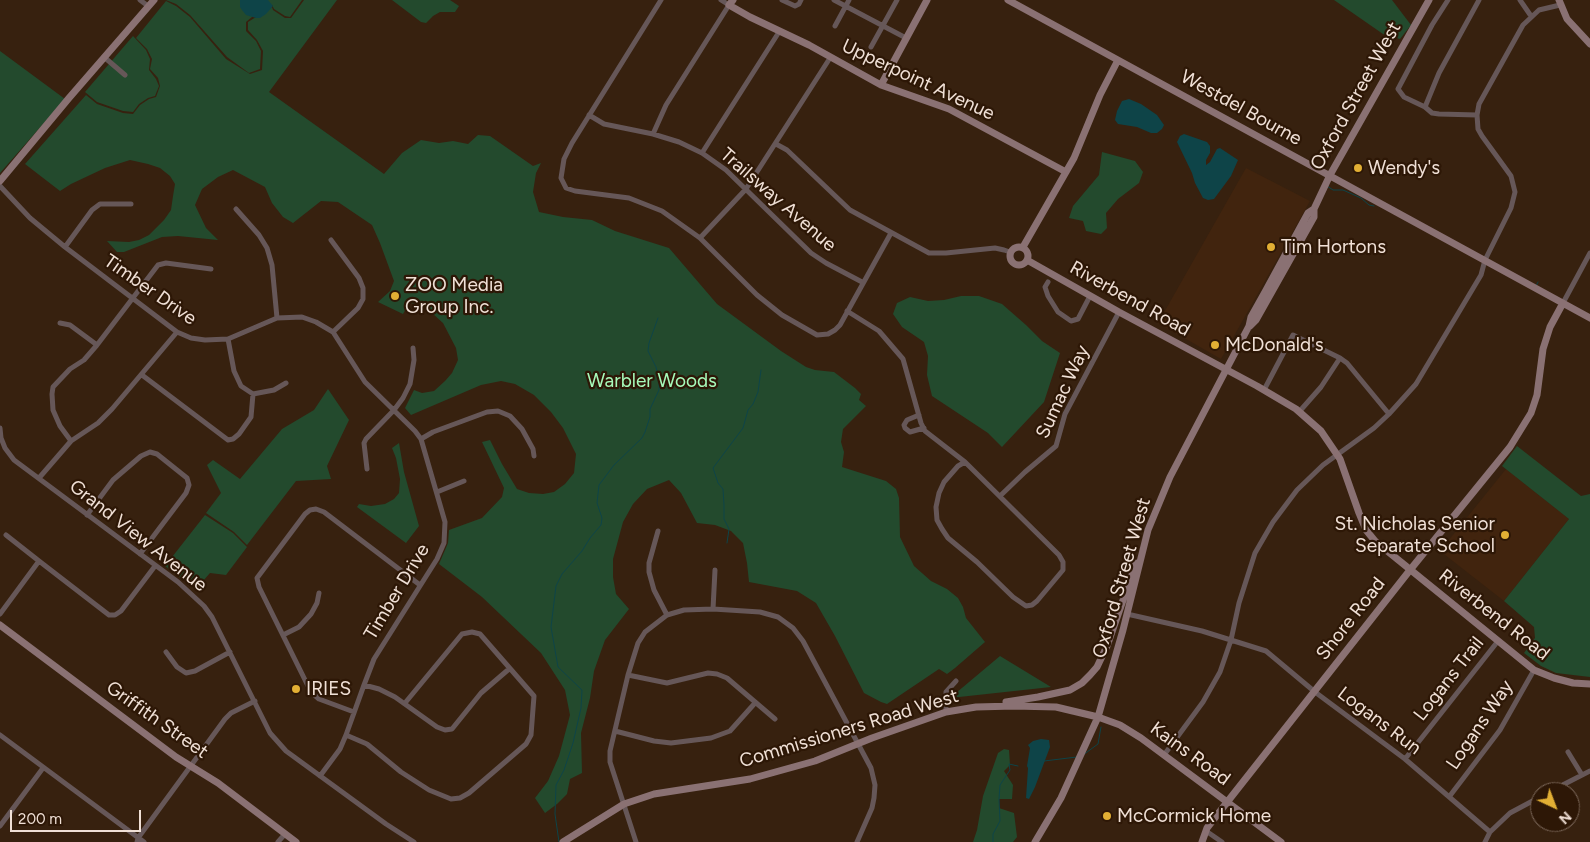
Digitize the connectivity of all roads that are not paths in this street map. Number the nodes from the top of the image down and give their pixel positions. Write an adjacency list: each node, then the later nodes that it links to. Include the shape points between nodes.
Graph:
1 (140, 0): 18 (street)
2 (154, 0): 18 (street)
3 (661, 0): 33 (street)
4 (721, 0): 16 (street)
5 (782, 0): 6 (street, via 795,6)
6 (801, 0)
7 (834, 0): 19 (street)
8 (849, 0): 19 (street)
9 (897, 0): 22 (street)
10 (927, 0): 24 (street)
11 (1008, 0): 29 (street, Westdel Bourne)
12 (1429, 0): 39 (street, Oxford Street West)
13 (1448, 0): 32 (street, via 1398,89 1404,97)
14 (1479, 0): 32 (street, via 1439,73)
15 (1520, 0): 20 (street)
16 (731, 2): 23 (street, Upperpoint Avenue, via 750,18); 35 (street, via 666,104)
17 (1560, 2): 20 (street); 25 (street, via 1568,19)
18 (148, 6): 27 (street)
19 (845, 6): 21 (street); 22 (street)
20 (1531, 16): 34 (street, via 1523,24 1478,104)
21 (835, 26)
22 (883, 26): 24 (street); 26 (street)
23 (779, 32): 28 (street, Upperpoint Avenue); 37 (street)
24 (906, 38): 31 (street)
25 (1590, 44)
26 (871, 47)
27 (104, 57): 30 (street); 40 (street)
28 (830, 58): 31 (street, Upperpoint Avenue); 36 (street)
29 (1118, 60): 38 (street); 39 (street, Westdel Bourne)
30 (125, 75)
31 (880, 85): 38 (street, Upperpoint Avenue, via 949,109)
32 (1425, 107): 34 (street, via 1432,113)
33 (589, 115): 35 (street, Trailsway Avenue, via 604,124); 46 (street, via 564,159 562,178 566,188 629,198 662,210)
34 (1477, 115): 53 (street, via 1478,129 1511,176 1515,192 1511,208)
35 (654, 134): 37 (street, Trailsway Avenue)
36 (776, 144): 42 (street); 45 (street, via 787,150 850,210)
37 (702, 154): 42 (street, Trailsway Avenue)
38 (1066, 172): 49 (street)
39 (1330, 175): 53 (street, Westdel Bourne); 71 (street, Oxford Street West, via 1314,209 1314,217)
40 (0, 181)
41 (0, 186): 48 (street, Timber Drive, via 30,218)
42 (746, 189): 46 (street); 55 (street, Trailsway Avenue, via 812,253)
43 (131, 204): 48 (street, via 100,204)
44 (236, 209): 62 (street, via 267,248 272,265)
45 (890, 233): 50 (street, via 929,253 995,248); 55 (street)
46 (700, 238): 60 (street, via 782,315 817,335 835,330)
47 (331, 240): 66 (street, via 363,288 363,299 358,308)
48 (65, 247): 58 (street, Timber Drive)
49 (1023, 248): 50 (street, via 1016,247); 52 (street, via 1028,254)
50 (1010, 252): 52 (street, via 1010,259 1016,264)
51 (1590, 253): 59 (street)
52 (1027, 260): 57 (street, Riverbend Road)
53 (1485, 260): 59 (street, Westdel Bourne); 78 (street, via 1481,274 1420,377)
54 (211, 268): 58 (street, via 158,265)
55 (862, 282): 60 (street)
56 (1048, 282): 57 (street, via 1045,291 1058,312 1071,321 1078,319)
57 (1090, 296): 61 (street, Riverbend Road)
58 (133, 299): 65 (street, Timber Drive); 68 (street)
59 (1564, 303): 63 (street, Westdel Bourne); 101 (street, Shore Road, via 1550,327 1543,349 1537,395 1530,413 1510,447)
60 (847, 312): 79 (street, via 879,331 899,352 907,368)
61 (1119, 312): 71 (street, Riverbend Road); 92 (street, Sumac Way, via 1064,414 1056,446)
62 (277, 318): 66 (street, Timber Drive, via 302,318); 67 (street, Timber Drive)
63 (1590, 318)
64 (60, 323): 68 (street, via 70,325)
65 (177, 332): 67 (street, Timber Drive, via 205,340); 72 (street)
66 (332, 332): 76 (street, Timber Drive, via 365,382)
67 (228, 339): 75 (street, via 240,386)
68 (97, 345): 83 (street, via 53,387 53,410)
69 (413, 348): 76 (street, via 410,384)
70 (1340, 358): 74 (street, via 1293,335); 77 (street); 78 (street)
71 (1225, 370): 74 (street, Riverbend Road); 94 (street, Oxford Street West, via 1170,477)
72 (142, 375): 75 (street, via 228,440 240,434 251,418); 83 (street, via 98,423)
73 (286, 383): 75 (street, via 274,390)
74 (1264, 390): 77 (street, Riverbend Road)
75 (253, 394)
76 (394, 410): 82 (street, Timber Drive); 88 (street, via 366,439)
77 (1300, 412): 86 (street, Riverbend Road, via 1321,431)
78 (1388, 414): 86 (street)
79 (919, 415): 81 (street); 81 (street, via 906,420 905,428 910,432)
80 (0, 428): 84 (street, Grand View Avenue)
81 (924, 428): 87 (street)
82 (421, 439): 85 (street, via 498,411 510,416 522,429); 91 (street, Timber Drive)
83 (71, 441): 89 (street)
84 (3, 449): 89 (street, Grand View Avenue)
85 (534, 456)
86 (1338, 456): 101 (street, Riverbend Road, via 1366,530); 110 (street, via 1323,465 1297,490 1273,522 1255,553 1238,603)
87 (965, 462): 92 (street); 92 (street, via 958,466 938,493 936,507 942,529 956,546 1019,603 1032,605 1063,570 1063,562)
88 (367, 469)
89 (39, 478): 93 (street, Grand View Avenue)
90 (464, 481): 91 (street)
91 (437, 492): 102 (street, Timber Drive, via 445,522 444,543)
92 (1000, 496)
93 (87, 516): 97 (street, Grand View Avenue); 97 (street, via 113,480 141,456 150,452 157,454 187,478 189,486)
94 (1148, 530): 106 (street, Oxford Street West); 124 (street, via 1107,646 1090,675 1070,690)
95 (658, 531): 107 (street, via 649,572)
96 (6, 535): 98 (street)
97 (140, 554): 99 (street, Grand View Avenue)
98 (39, 561): 99 (street, via 109,615 121,611); 105 (street)
99 (155, 566): 113 (street, Grand View Avenue, via 204,606)
100 (715, 570): 104 (street)
101 (1410, 570): 111 (street, Riverbend Road); 120 (street, Shore Road)
102 (420, 585): 109 (street, via 324,512 310,510 257,578); 118 (street, Timber Drive, via 374,659)
103 (319, 593): 109 (street, via 311,614 299,627)
104 (713, 609): 107 (street, via 684,610); 132 (street, via 760,612 778,617 793,628)
105 (0, 614)
106 (1127, 614): 110 (street, Logans Run); 127 (street, Oxford Street West)
107 (667, 615): 116 (street, via 645,632)
108 (0, 625): 136 (street, Griffith Street)
109 (283, 635): 125 (street, via 311,692 319,699)
110 (1231, 640): 120 (street, Logans Run, via 1266,651); 134 (street, via 1220,672 1203,702)
111 (1498, 641): 115 (street, Riverbend Road); 135 (street, Logans Trail)
112 (166, 652): 113 (street, via 177,668 186,674)
113 (230, 652): 121 (street, Grand View Avenue)
114 (509, 669): 122 (street, via 481,693 452,728 437,727); 122 (street, via 480,634 462,634); 130 (street, via 534,696 531,735 515,754 460,798 451,799 429,790 367,744)
115 (1534, 670): 119 (street, Riverbend Road, via 1573,683); 142 (street, Logans Way, via 1500,730)
116 (628, 675): 123 (street, via 667,683 717,674 727,678); 129 (street)
117 (956, 681): 126 (street, via 946,692)
118 (364, 684): 122 (street); 125 (street, Timber Drive)
119 (1590, 684)
120 (1315, 692): 135 (street, Logans Run); 143 (street, Shore Road)
121 (256, 701): 136 (street, via 231,713); 140 (street, Grand View Avenue, via 275,740)
122 (405, 703)
123 (755, 703): 128 (street); 129 (street, via 730,731 711,738 671,743)
124 (976, 707): 126 (street, Commissioners Road West); 127 (street, Commissioners Road West, via 1056,707)
125 (354, 712): 130 (street, Timber Drive)
126 (946, 712): 132 (street, Commissioners Road West)
127 (1098, 717): 134 (street, Kains Road, via 1120,725); 158 (street, Oxford Street West, via 1061,798)
128 (775, 718)
129 (615, 731): 145 (street, via 610,762)
130 (346, 735): 140 (street, Timber Drive)
131 (0, 736): 137 (street)
132 (858, 743): 145 (street, Commissioners Road West, via 815,761 750,779 654,794); 157 (street, via 872,768 875,785 872,808)
133 (1568, 752): 139 (street)
134 (1164, 755): 143 (street, Kains Road)
135 (1405, 759): 142 (street, Logans Run)
136 (191, 765): 149 (street, Griffith Street); 150 (street)
137 (43, 768): 146 (street); 150 (street)
138 (1590, 771): 139 (street)
139 (1582, 775): 141 (street)
140 (320, 776): 154 (street, Grand View Avenue)
141 (1568, 782)
142 (1449, 797): 148 (street, Logans Run)
143 (1228, 802): 147 (street, Shore Road); 161 (street, Kains Road)
144 (1530, 802): 148 (street, via 1510,813)
145 (624, 804): 155 (street, Commissioners Road West); 156 (street)
146 (0, 826)
147 (1206, 832): 159 (street, Shore Road); 160 (street)
148 (1490, 832): 162 (street)
149 (285, 834): 152 (street); 153 (street, Griffith Street)
150 (138, 840): 151 (street)
151 (144, 842)
152 (278, 842)
153 (296, 842)
154 (414, 842)
155 (562, 842)
156 (636, 842)
157 (857, 842)
158 (1035, 842)
159 (1202, 842)
160 (1222, 842)
161 (1281, 842)
162 (1485, 842)

